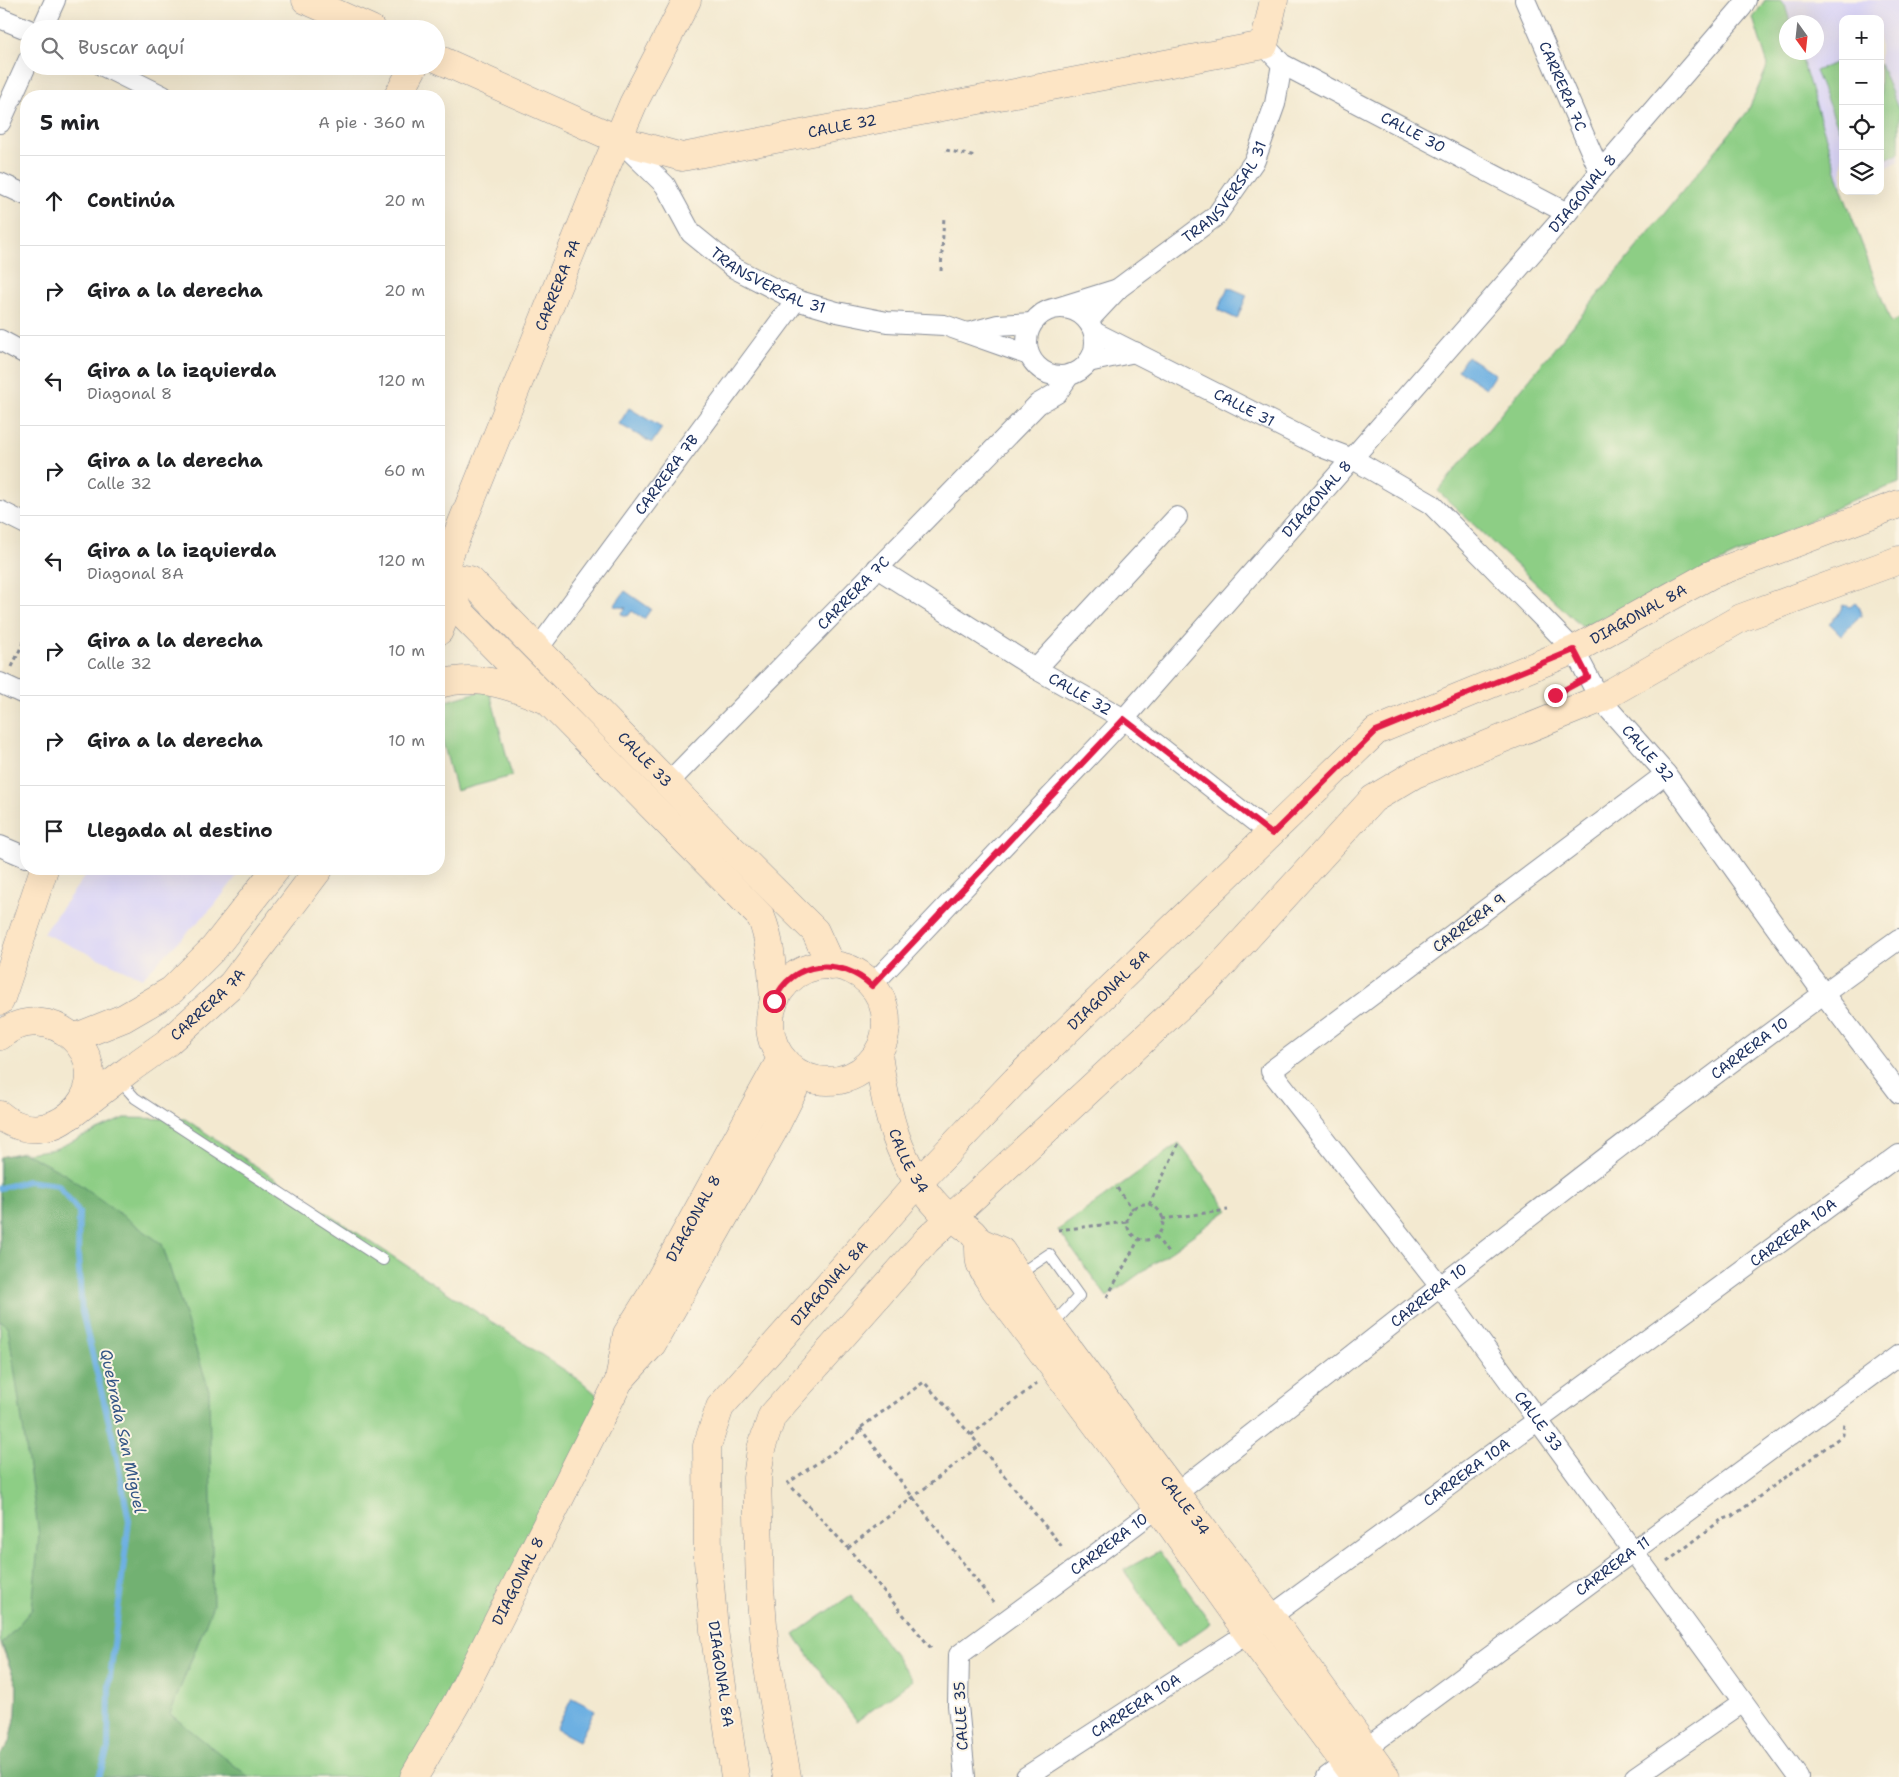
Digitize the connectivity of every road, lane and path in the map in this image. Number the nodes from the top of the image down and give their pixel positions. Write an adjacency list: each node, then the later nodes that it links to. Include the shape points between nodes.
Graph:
1 (55, 0): 8 (street)
2 (306, 0): 9 (street)
3 (687, 0): 19 (street, CARRERA 7A, via 633,104)
4 (1274, 0): 11 (street, TRANSVERSAL 31)
5 (1525, 0): 22 (street, CARRERA 7C)
6 (1746, 0): 22 (street, DIAGONAL 8)
7 (0, 18): 10 (street)
8 (46, 20)
9 (351, 20)
10 (20, 26)
11 (1273, 54): 19 (street, CALLE 32, via 682,157); 25 (street, CALLE 30); 28 (street, TRANSVERSAL 31, via 1276,104 1255,160 1216,216)
12 (445, 62): 19 (street, CALLE 32)
13 (21, 75): 18 (street)
14 (121, 75): 16 (street)
15 (409, 75): 17 (street)
16 (151, 90)
17 (401, 90)
18 (0, 122)
19 (619, 140): 29 (street, TRANSVERSAL 31, via 665,185 691,233 734,268); 47 (street, CARRERA 7A)
20 (946, 150): 21 (path)
21 (976, 157)
22 (1600, 172): 25 (street, DIAGONAL 8)
23 (0, 183): 24 (street)
24 (20, 192)
25 (1567, 213): 42 (street, DIAGONAL 8)
26 (944, 216): 27 (path)
27 (941, 271)
28 (1119, 288): 30 (street, TRANSVERSAL 31); 32 (street, TRANSVERSAL 31)
29 (796, 300): 33 (street, TRANSVERSAL 31, via 887,322 944,325); 53 (street, CARRERA 7B)
30 (1057, 308): 31 (street, via 1047,310); 32 (street, via 1079,313)
31 (1032, 323): 33 (street, TRANSVERSAL 31, via 998,325); 37 (street, via 1028,333)
32 (1091, 326): 36 (street, CALLE 31); 38 (street, via 1095,344)
33 (968, 332): 37 (street, TRANSVERSAL 31)
34 (0, 340): 35 (street)
35 (20, 351)
36 (1134, 352): 38 (street); 42 (street, CALLE 31, via 1324,448)
37 (1029, 355): 39 (street)
38 (1088, 362): 40 (street)
39 (1042, 370): 40 (street, via 1060,376); 41 (street)
40 (1070, 374): 41 (street, CARRERA 7C, via 1057,393)
41 (1038, 404): 49 (street, CARRERA 7C)
42 (1353, 459): 54 (street, CALLE 32, via 1431,504); 61 (street, DIAGONAL 8)
43 (1899, 504): 54 (street, DIAGONAL 8A, via 1710,576)
44 (0, 511): 46 (street)
45 (1177, 517): 55 (street)
46 (20, 521)
47 (445, 560)
48 (1899, 560): 59 (street, via 1741,618)
49 (877, 568): 55 (street, CALLE 32); 63 (street, CARRERA 7C)
50 (445, 576): 53 (street, CALLE 33, via 470,580)
51 (445, 585): 60 (street, CALLE 33, via 461,613)
52 (20, 648): 57 (path)
53 (537, 650): 63 (street, CALLE 33)
54 (1574, 650): 59 (street, CALLE 32); 64 (street, DIAGONAL 8A, via 1376,731)
55 (1036, 669): 61 (street, CALLE 32)
56 (445, 683): 60 (street, via 488,680)
57 (2, 684): 58 (street)
58 (20, 692)
59 (1600, 699): 62 (street, CALLE 32); 94 (street, via 1415,774 1373,799 1211,977)
60 (549, 702): 75 (street, CALLE 33, via 761,917 770,952)
61 (1124, 719): 64 (street, CALLE 32); 72 (street, DIAGONAL 8)
62 (1666, 774): 73 (street, CALLE 32); 80 (street, CARRERA 9)
63 (669, 782): 71 (street, CALLE 33, via 815,931)
64 (1272, 834): 89 (street, DIAGONAL 8A, via 1016,1080)
65 (0, 846): 66 (street)
66 (20, 854)
67 (42, 875): 74 (street)
68 (271, 875): 77 (street, via 214,948 172,990 124,1018)
69 (314, 875): 82 (street, CARRERA 7A, via 232,984 168,1042)
70 (1899, 939): 73 (street, CARRERA 10)
71 (831, 966): 72 (street, via 851,970); 75 (street, via 817,966 801,972 787,981)
72 (872, 986): 78 (street, via 882,1001 886,1018 885,1037)
73 (1823, 993): 83 (street, CALLE 32); 104 (street, CARRERA 10)
74 (0, 1001)
75 (774, 1001): 79 (street, via 769,1028 773,1044)
76 (0, 1036): 77 (street, via 20,1024 33,1022 48,1023)
77 (74, 1038): 85 (street, via 86,1058 88,1084 82,1102)
78 (878, 1054): 81 (street, via 870,1064); 84 (street, CALLE 34)
79 (791, 1067): 81 (street, via 825,1081); 127 (street, DIAGONAL 8, via 627,1334 619,1382 457,1702)
80 (1271, 1071): 104 (street, CALLE 33)
81 (849, 1077): 84 (street)
82 (117, 1078): 85 (street, CARRERA 7A); 102 (lane, via 135,1098)
83 (1899, 1093)
84 (884, 1104): 89 (street, CALLE 34, via 897,1142)
85 (71, 1116): 86 (street, CARRERA 7A, via 39,1129)
86 (5, 1123)
87 (1179, 1143): 91 (path)
88 (1899, 1155): 110 (street, CARRERA 10A)
89 (918, 1183): 94 (street, CALLE 34); 128 (street, DIAGONAL 8A, via 720,1407 713,1427 708,1446 708,1561 714,1630)
90 (1117, 1188): 92 (path)
91 (1149, 1205): 92 (path); 95 (path, via 1158,1210)
92 (1133, 1209): 96 (path)
93 (1228, 1210): 95 (path)
94 (951, 1218): 100 (street, CALLE 34, via 974,1234); 129 (street, via 927,1240 772,1416 761,1449 757,1478 760,1588 765,1650)
95 (1162, 1219): 98 (path)
96 (1127, 1222): 97 (path); 99 (path, via 1130,1232)
97 (1058, 1230)
98 (1156, 1236): 99 (path); 101 (path)
99 (1139, 1239): 105 (path)
100 (978, 1241): 103 (street, CALLE 34, via 1001,1251); 115 (street, CALLE 34, via 980,1263 995,1289)
101 (1168, 1253)
102 (383, 1260)
103 (1017, 1276): 106 (street, CALLE 34); 106 (lane, via 1049,1254 1079,1296)
104 (1439, 1285): 110 (street, CALLE 33); 115 (street, CARRERA 10)
105 (1107, 1297)
106 (1051, 1326): 115 (street, CALLE 34)
107 (1899, 1354): 118 (street, CARRERA 11)
108 (1044, 1377): 112 (path)
109 (1851, 1417): 119 (path, via 1843,1423 1843,1436 1733,1516 1721,1520)
110 (1538, 1420): 118 (street, CALLE 33); 121 (street, CARRERA 10A)
111 (860, 1428): 112 (path, via 924,1382); 114 (path); 116 (path, via 857,1436 788,1483)
112 (971, 1435): 113 (path)
113 (979, 1446): 114 (path); 117 (path)
114 (913, 1497): 116 (path); 120 (path)
115 (1167, 1500): 121 (street, CALLE 34); 122 (street, CALLE 34); 124 (street, CARRERA 10)
116 (848, 1548): 123 (path)
117 (1063, 1548)
118 (1633, 1551): 125 (street, CALLE 33); 126 (street, CARRERA 11)
119 (1661, 1567)
120 (993, 1602)
121 (1270, 1616): 122 (street, CARRERA 10A); 126 (street, CALLE 34)
122 (1248, 1633): 126 (street, CALLE 34); 131 (street, CARRERA 10A)
123 (931, 1648)
124 (959, 1656): 130 (street, CALLE 35, via 958,1706)
125 (1744, 1702): 133 (street); 134 (street, CALLE 33)
126 (1349, 1766): 132 (street, CALLE 34)
127 (414, 1777)
128 (735, 1777)
129 (786, 1777)
130 (965, 1777)
131 (1026, 1777)
132 (1386, 1777)
133 (1635, 1777)
134 (1798, 1777)

